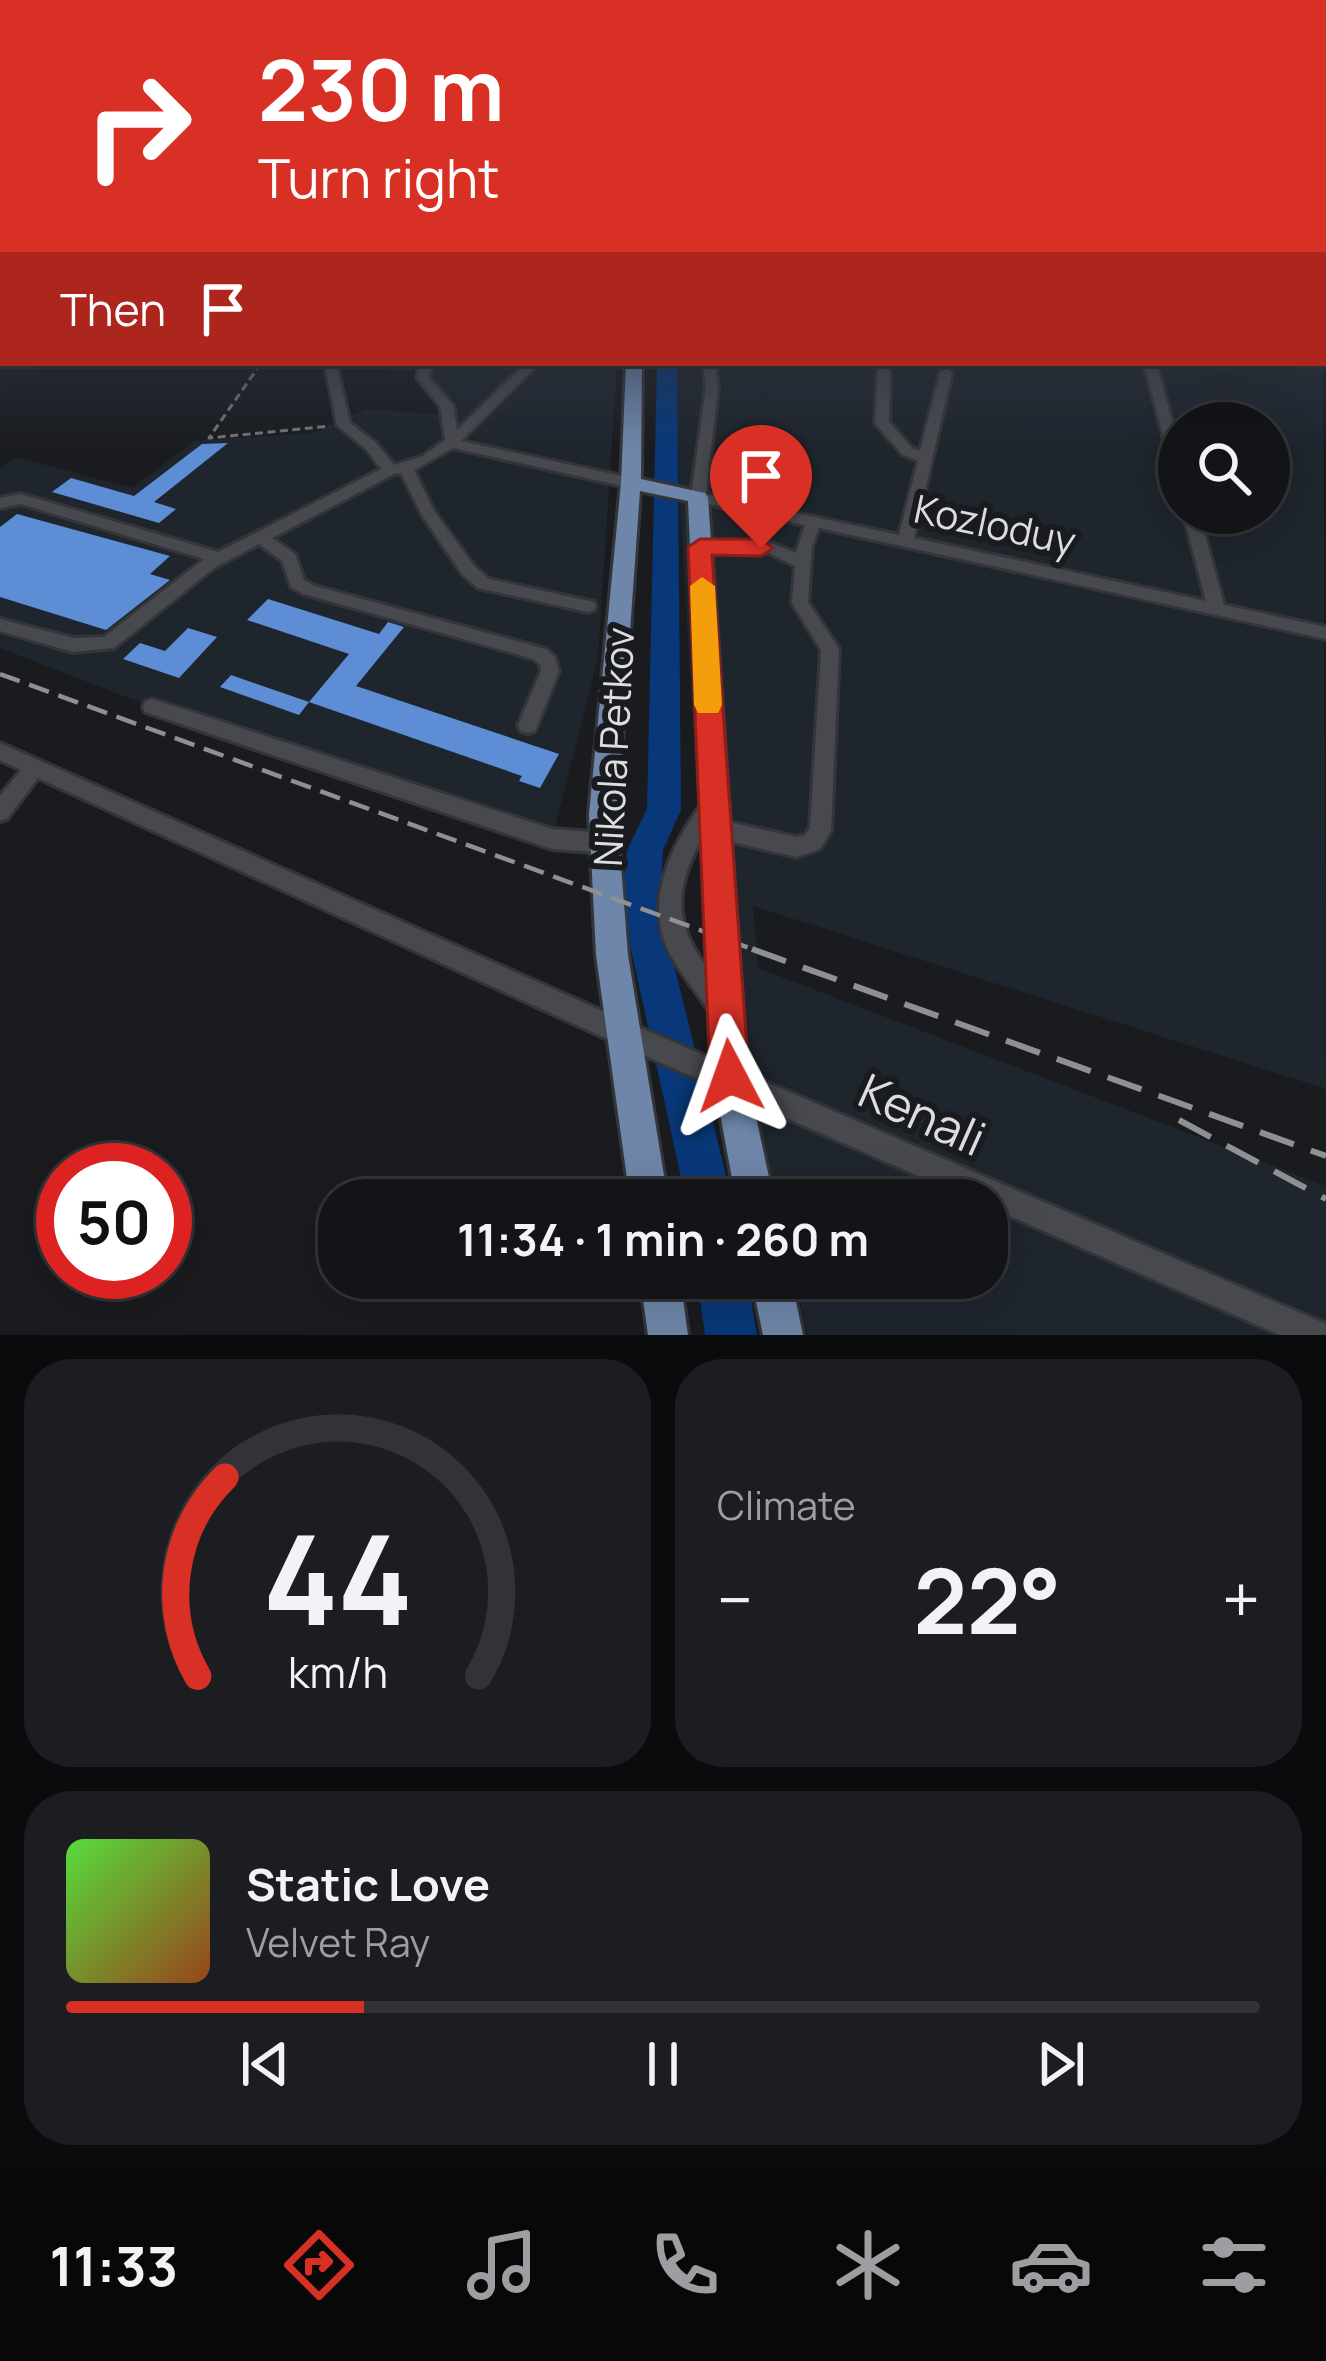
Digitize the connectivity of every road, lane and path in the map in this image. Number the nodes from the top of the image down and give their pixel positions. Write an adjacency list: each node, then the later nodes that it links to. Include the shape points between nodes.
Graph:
1 (258, 366): 11 (path, via 208,438)
2 (330, 366): 11 (street)
3 (425, 366): 12 (street, via 423,378 446,405)
4 (530, 366): 12 (street)
5 (634, 366): 15 (main road, Nikola Petkov)
6 (709, 366): 16 (street)
7 (1151, 366): 10 (street)
8 (884, 368): 13 (street, via 882,423)
9 (946, 373): 13 (street)
10 (1161, 402)
11 (344, 425): 14 (street)
12 (453, 444): 14 (street); 15 (street)
13 (926, 459): 21 (street)
14 (398, 469): 20 (street); 25 (street, via 484,584)
15 (639, 485): 16 (main road, Kozloduy); 35 (main road, Nikola Petkov)
16 (691, 495): 18 (street, Kozloduy); 22 (main road)
17 (0, 503): 23 (street, via 21,500)
18 (814, 522): 21 (street, Kozloduy); 24 (street)
19 (1196, 534): 26 (street)
20 (260, 537): 23 (street); 30 (street, via 289,558 297,583 310,590 540,654 550,671)
21 (905, 542): 26 (street, Kozloduy)
22 (700, 547): 24 (street, via 771,548); 34 (main road)
23 (219, 558): 27 (street, via 108,643 73,645)
24 (802, 563): 34 (street, via 800,603 830,649 820,831 796,847)
25 (588, 606)
26 (1216, 610): 28 (street, Kozloduy)
27 (0, 625)
28 (1326, 633)
29 (152, 707): 35 (street, via 552,839)
30 (528, 724)
31 (0, 751): 32 (street, Kenali)
32 (35, 766): 33 (street); 37 (street, Kenali)
33 (0, 812)
34 (714, 816): 36 (main road); 36 (street, via 699,822 670,890 671,933)
35 (605, 843): 37 (main road, Nikola Petkov, via 612,955)
36 (725, 1011): 38 (main road)
37 (636, 1038): 38 (street, Kenali); 39 (main road, Nikola Petkov)
38 (721, 1073): 40 (main road); 43 (street, Kenali)
39 (647, 1179)
40 (749, 1179)
41 (663, 1299): 44 (main road)
42 (775, 1299): 45 (main road)
43 (1304, 1332)
44 (668, 1335)
45 (783, 1335)

